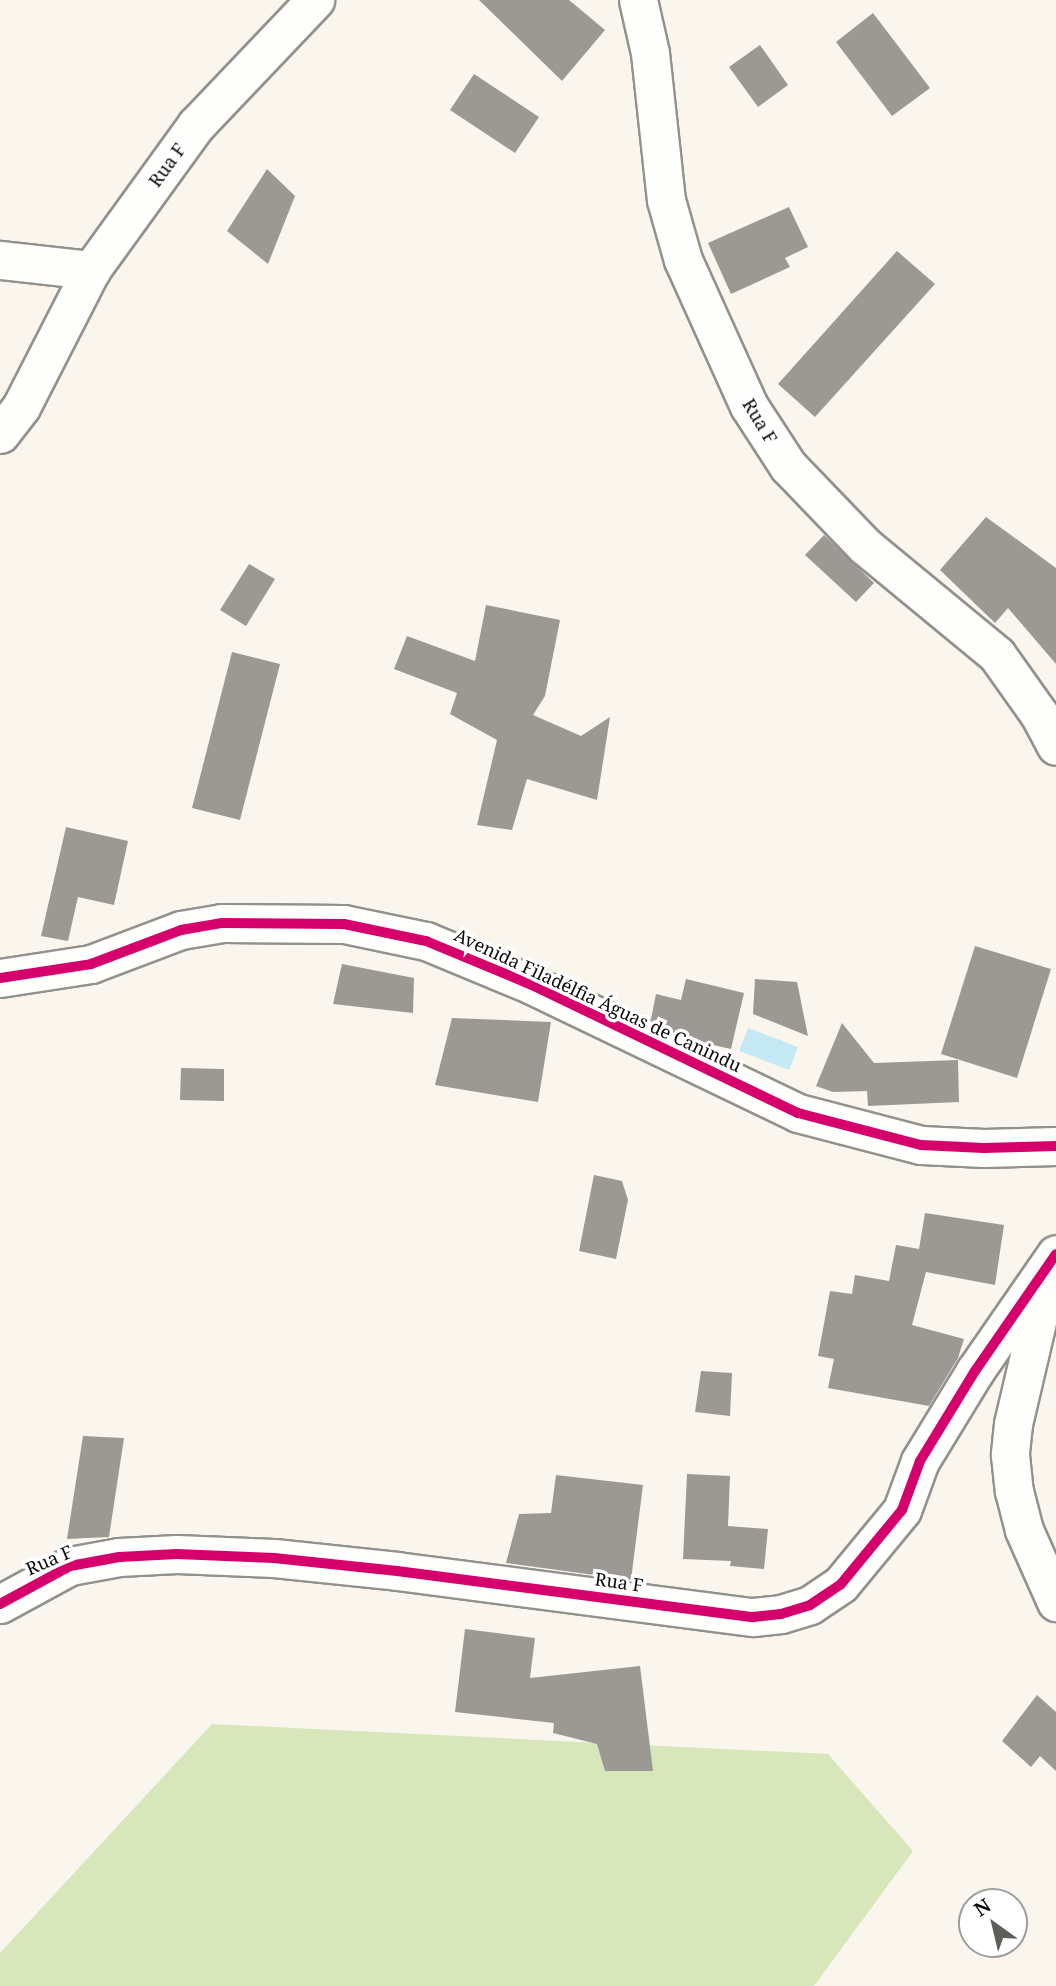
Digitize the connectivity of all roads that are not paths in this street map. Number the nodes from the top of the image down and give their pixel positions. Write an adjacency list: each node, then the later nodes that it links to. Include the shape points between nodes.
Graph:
1 (315, 0): 4 (street, Rua F, via 196,125)
2 (638, 0): 6 (street, Rua F, via 650,53 666,200 683,260 749,406 788,466 864,547 997,655)
3 (0, 260): 4 (street)
4 (92, 270): 5 (street, Rua F, via 21,407)
5 (0, 434)
6 (1056, 746)
7 (0, 978): 8 (street, Avenida Filadélfia Águas de Canindu, via 90,964 181,930 222,923 344,924 426,941 532,985 798,1113 921,1145)
8 (1056, 1146)
9 (1054, 1257): 10 (street, via 1013,1424 1010,1455 1024,1530); 11 (street, Rua F, via 920,1461 902,1510 841,1584 810,1605 753,1617 397,1571 177,1554 69,1566)
10 (1056, 1602)
11 (0, 1604)

